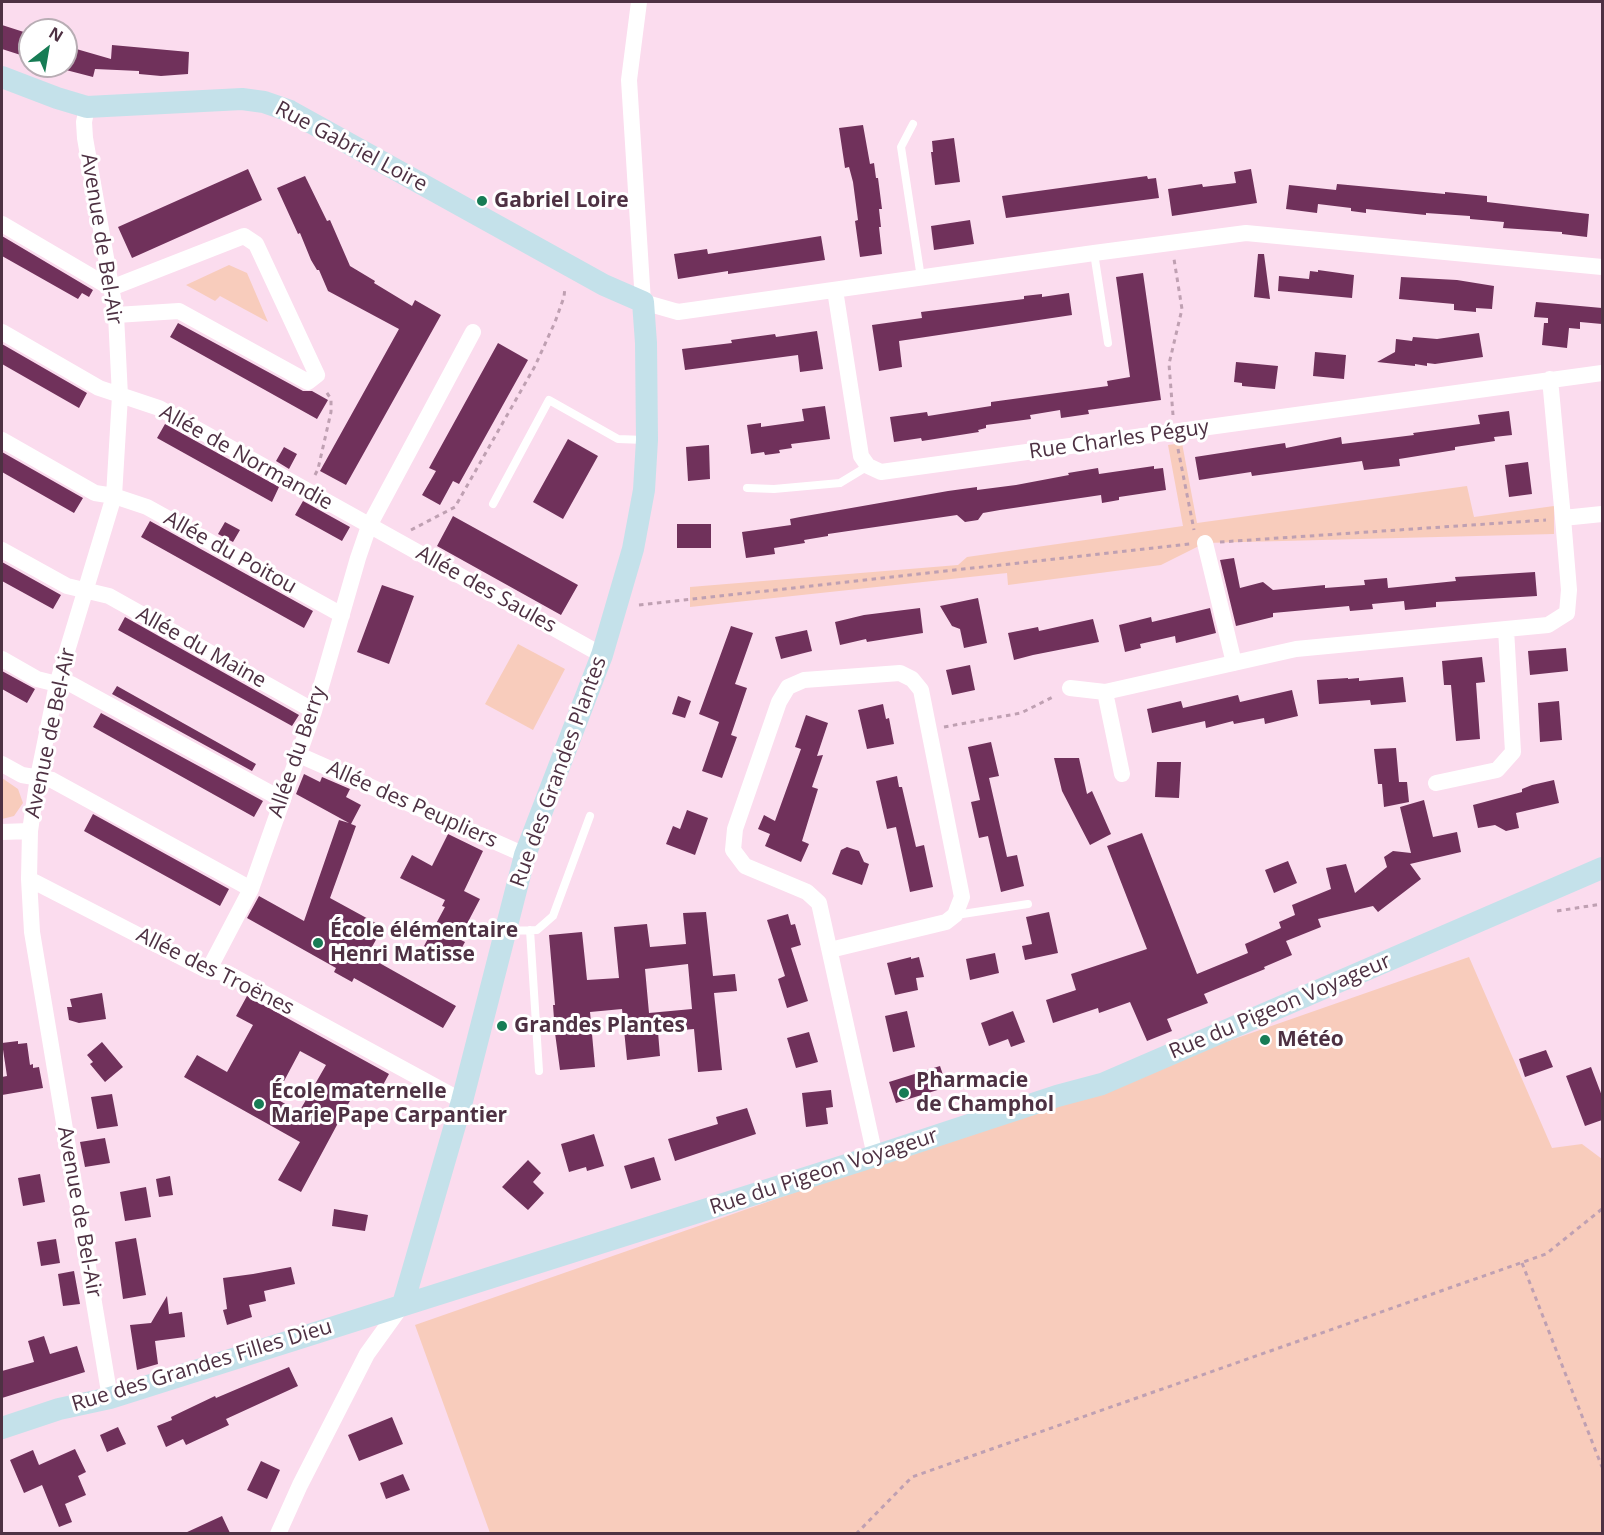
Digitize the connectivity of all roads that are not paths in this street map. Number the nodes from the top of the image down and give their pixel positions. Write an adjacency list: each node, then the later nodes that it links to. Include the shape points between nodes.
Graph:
1 (639, 2): 11 (street, via 629,80)
2 (2, 77): 3 (street, Rue Gabriel Loire)
3 (87, 107): 9 (street, Avenue de Bel-Air, via 85,138); 11 (street, Rue Gabriel Loire, via 242,99 264,102 298,115 604,285)
4 (913, 124): 8 (lane, via 902,147)
5 (2, 224): 9 (street)
6 (1094, 252): 7 (street, via 1246,233); 8 (street); 15 (lane)
7 (1602, 267)
8 (921, 278): 10 (street)
9 (111, 288): 12 (street, Avenue de Bel-Air); 12 (street, via 244,236 256,243 317,375 308,382 179,311)
10 (835, 290): 11 (street, via 678,312); 21 (street, via 861,456)
11 (643, 302): 20 (street, Rue des Grandes Plantes)
12 (116, 315): 18 (street, Avenue de Bel-Air)
13 (2, 332): 18 (street, Allée de Normandie)
14 (473, 332): 27 (street, Allée du Berry)
15 (1108, 343)
16 (1602, 373): 17 (street, Rue Charles Péguy)
17 (1550, 379): 21 (street, Rue Charles Péguy, via 881,472); 26 (street)
18 (120, 396): 23 (street, Avenue de Bel-Air); 27 (street, Allée de Normandie, via 159,408)
19 (2, 440): 23 (street, Allée du Poitou, via 95,494)
20 (647, 441): 24 (lane, via 618,439 549,400); 33 (street, Rue des Grandes Plantes, via 644,490 633,549)
21 (868, 466): 22 (lane, via 840,483)
22 (747, 488)
23 (114, 496): 30 (street, Avenue de Bel-Air); 31 (street, Allée du Poitou, via 147,507)
24 (493, 504)
25 (1602, 514): 26 (street)
26 (1563, 518): 32 (street, via 1567,613 1548,625)
27 (369, 526): 31 (street, Allée du Berry); 33 (street, Allée des Saules)
28 (1201, 543): 35 (street)
29 (2, 550): 30 (street, Allée du Maine, via 67,586)
30 (87, 591): 36 (street, Avenue de Bel-Air); 39 (street, Allée du Maine, via 109,597)
31 (342, 615): 39 (street, Allée du Berry)
32 (1506, 629): 35 (street, via 1296,649); 44 (street, via 1513,752 1497,770)
33 (602, 655): 49 (street, Rue des Grandes Plantes)
34 (2, 659): 36 (street, via 37,679)
35 (1234, 663): 38 (street)
36 (57, 684): 43 (street, Avenue de Bel-Air); 45 (street, via 72,684)
37 (1070, 688): 38 (street)
38 (1105, 692): 42 (street)
39 (314, 711): 40 (street, Allée du Berry)
40 (298, 755): 45 (street, Allée du Berry); 49 (street, Allée des Peupliers)
41 (2, 764): 43 (street, via 22,775)
42 (1122, 774)
43 (38, 777): 47 (street, Avenue de Bel-Air); 52 (street, via 52,780)
44 (1436, 783)
45 (283, 800): 52 (street, Allée du Berry)
46 (590, 816): 55 (lane, via 553,916 537,930)
47 (30, 831): 48 (street); 51 (street, Avenue de Bel-Air)
48 (2, 832)
49 (525, 855): 56 (street, Rue des Grandes Plantes)
50 (1602, 868): 61 (street, Rue du Pigeon Voyageur, via 1102,1084)
51 (29, 879): 58 (street, Allée des Troënes); 63 (street, Avenue de Bel-Air, via 32,932)
52 (251, 889): 58 (street, Allée du Berry)
53 (1028, 904): 54 (lane)
54 (955, 915): 57 (street, via 946,922); 57 (street, via 962,897 921,690 900,673 804,680 788,687 779,702 735,829 733,850 745,866 807,892 819,903)
55 (530, 930): 56 (lane); 59 (lane)
56 (505, 932): 60 (street, Rue des Grandes Plantes)
57 (830, 950): 61 (street)
58 (208, 971): 60 (street, Allée des Troënes, via 227,973)
59 (539, 1071)
60 (462, 1101): 62 (street, Rue des Grandes Plantes)
61 (876, 1156): 62 (street, Rue du Pigeon Voyageur)
62 (403, 1304): 63 (street, Rue des Grandes Filles Dieu); 65 (street, via 367,1354)
63 (110, 1398): 64 (street, Rue des Grandes Filles Dieu)
64 (2, 1428)
65 (278, 1533)

